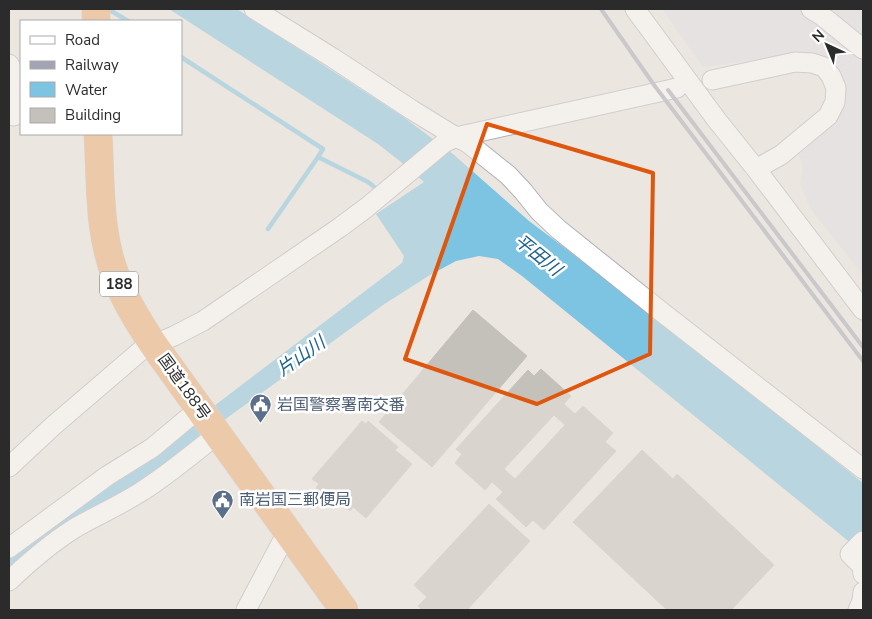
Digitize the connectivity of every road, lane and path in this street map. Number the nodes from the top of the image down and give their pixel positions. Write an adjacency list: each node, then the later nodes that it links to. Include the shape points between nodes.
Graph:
1 (254, 9): 10 (street)
2 (635, 9): 11 (street)
3 (811, 9): 4 (street)
4 (863, 49)
5 (9, 64): 8 (street, via 15,82)
6 (712, 80): 11 (street, via 795,62 824,67 831,76 836,88 835,102 828,116 781,155)
7 (677, 88): 10 (street)
8 (15, 116)
9 (98, 135): 13 (highway, 国道188号 / 188, via 103,222 109,252 128,304)
10 (450, 140): 13 (street, via 339,228 203,322); 16 (street, via 468,143 508,175 558,229)
11 (756, 169): 12 (street)
12 (863, 310)
13 (153, 344): 14 (highway, 国道188号 / 188); 15 (street, via 144,348)
14 (209, 421): 17 (highway, 国道188号 / 188); 19 (street, via 152,448 107,476); 21 (street, via 160,479 51,544)
15 (9, 467)
16 (863, 469)
17 (289, 534): 23 (street); 24 (highway, 国道188号 / 188)
18 (859, 545): 20 (street, via 850,554 862,566)
19 (9, 548)
20 (863, 574)
21 (9, 581)
22 (863, 592): 25 (street)
23 (246, 610)
24 (344, 610)
25 (858, 610)

